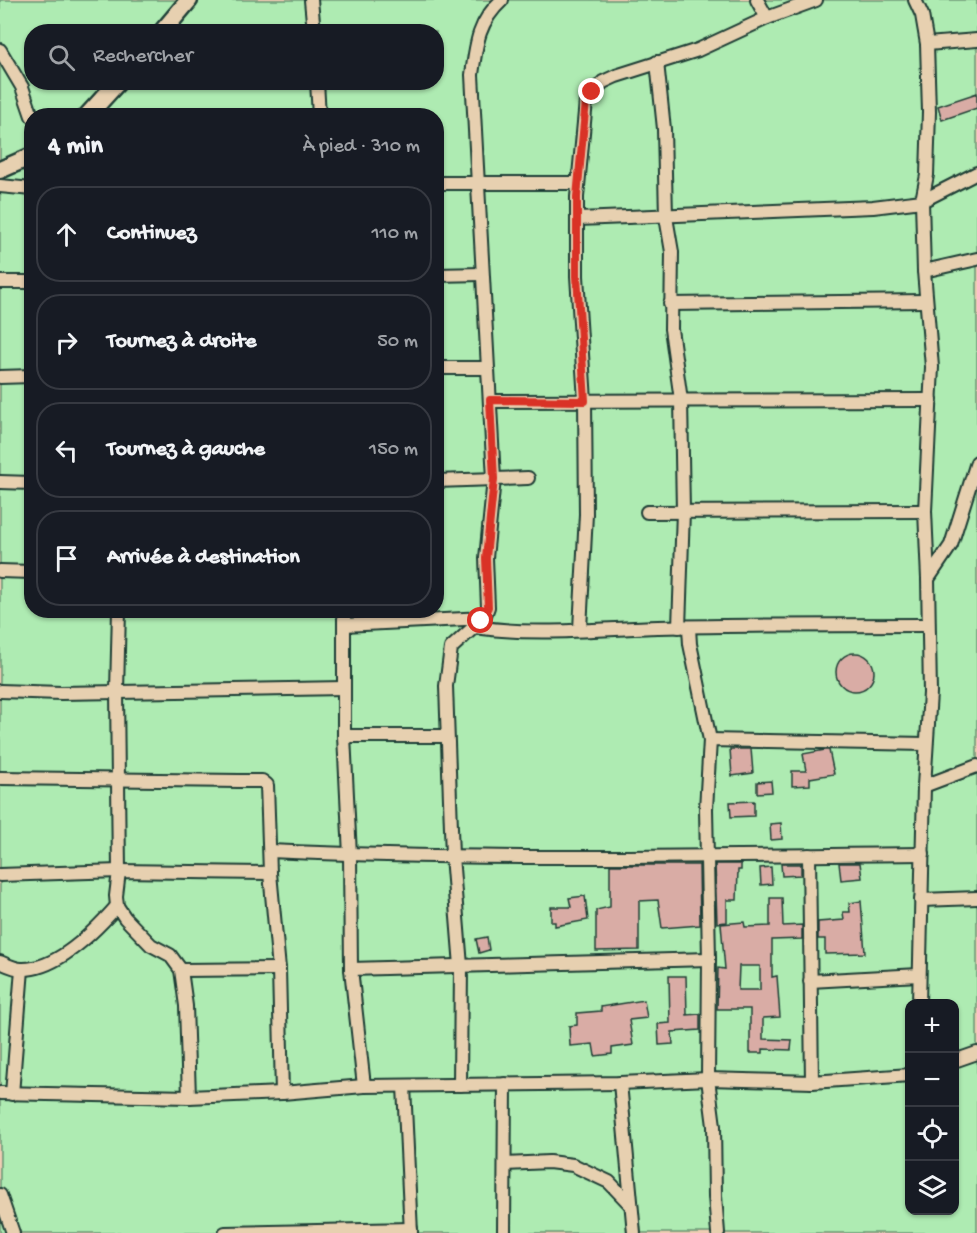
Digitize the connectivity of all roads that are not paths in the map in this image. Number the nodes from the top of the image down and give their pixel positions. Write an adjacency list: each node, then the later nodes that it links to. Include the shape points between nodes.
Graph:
1 (189, 0): 8 (street)
2 (311, 0): 9 (street)
3 (502, 0): 22 (street, via 486,18 476,41 472,75)
4 (757, 0): 7 (street)
5 (816, 0): 7 (street)
6 (915, 0): 11 (street)
7 (767, 18): 13 (street, via 698,50)
8 (169, 24)
9 (313, 24)
10 (977, 40): 11 (street)
11 (927, 44): 27 (street, via 927,175)
12 (0, 50): 16 (street)
13 (657, 62): 24 (street, via 603,82 586,101); 28 (street, via 664,129)
14 (111, 90): 17 (street)
15 (317, 90): 18 (street)
16 (29, 108)
17 (94, 108)
18 (319, 108)
19 (24, 160): 20 (street)
20 (0, 170)
21 (977, 173): 27 (street)
22 (478, 182): 23 (street); 24 (street); 32 (street)
23 (444, 183)
24 (577, 183): 29 (street)
25 (0, 186): 26 (street)
26 (24, 188)
27 (922, 201): 28 (street); 31 (street)
28 (666, 217): 29 (street); 37 (street, via 672,252)
29 (578, 219): 45 (street, via 577,276)
30 (977, 259): 31 (street)
31 (924, 271): 36 (street)
32 (482, 274): 33 (street); 39 (street)
33 (444, 275)
34 (0, 282): 35 (street)
35 (24, 282)
36 (926, 301): 37 (street); 44 (street)
37 (670, 304): 43 (street)
38 (444, 368): 39 (street)
39 (487, 368): 42 (street)
40 (24, 376): 41 (street)
41 (0, 377)
42 (490, 400): 45 (street); 48 (street)
43 (681, 400): 44 (street); 45 (street); 52 (street)
44 (931, 400): 53 (street)
45 (585, 401): 64 (street, via 586,513)
46 (977, 462): 57 (street, via 951,545)
47 (528, 478): 48 (street)
48 (494, 479): 49 (street); 60 (street, via 486,558 489,597)
49 (444, 481)
50 (0, 483): 51 (street)
51 (24, 483)
52 (683, 511): 53 (street); 54 (street); 63 (street)
53 (925, 511): 57 (street)
54 (647, 512)
55 (0, 571): 56 (street)
56 (24, 572)
57 (928, 579): 62 (street)
58 (119, 618): 67 (street)
59 (344, 618): 61 (street)
60 (480, 622): 61 (street); 64 (street, via 496,630); 69 (street, via 451,648 446,686)
61 (344, 625): 65 (street)
62 (928, 625): 63 (street); 71 (street, via 930,693)
63 (684, 627): 64 (street); 70 (street)
64 (580, 629)
65 (344, 688): 67 (street); 68 (street)
66 (0, 691): 67 (street)
67 (117, 692): 74 (street)
68 (344, 736): 69 (street); 78 (street)
69 (447, 736): 80 (street)
70 (710, 740): 71 (street); 81 (street)
71 (926, 744): 75 (street)
72 (977, 766): 75 (street)
73 (0, 778): 74 (street)
74 (117, 780): 76 (street, via 265,782); 82 (street)
75 (924, 786): 77 (street)
76 (270, 851): 78 (street); 83 (street)
77 (923, 854): 79 (street); 86 (street)
78 (350, 855): 80 (street); 93 (street)
79 (809, 855): 81 (street); 96 (street)
80 (452, 856): 81 (street); 90 (street)
81 (706, 856): 88 (street)
82 (118, 871): 83 (street); 84 (street); 87 (street)
83 (270, 873): 92 (street)
84 (0, 876)
85 (977, 898): 86 (street)
86 (921, 900): 95 (street)
87 (117, 906): 91 (street, via 66,953 40,966); 94 (street, via 135,931 170,956)
88 (709, 959): 90 (street); 101 (street)
89 (0, 962): 91 (street)
90 (461, 966): 93 (street); 105 (street)
91 (22, 969): 109 (street)
92 (279, 969): 94 (street); 108 (street)
93 (351, 969): 106 (street)
94 (181, 970): 110 (street)
95 (919, 975): 96 (street); 97 (street)
96 (810, 981): 102 (street)
97 (919, 999)
98 (977, 1053): 99 (street)
99 (959, 1059)
100 (905, 1075): 102 (street)
101 (708, 1079): 102 (street); 103 (street); 120 (street)
102 (812, 1082)
103 (620, 1083): 104 (street); 113 (street)
104 (505, 1084): 105 (street); 111 (street)
105 (460, 1085): 107 (street)
106 (364, 1086): 107 (street); 108 (street)
107 (404, 1086): 114 (street)
108 (282, 1093): 110 (street)
109 (6, 1094): 110 (street)
110 (189, 1097)
111 (505, 1164): 113 (street, via 573,1165 609,1182); 118 (street)
112 (0, 1195): 116 (street)
113 (630, 1204): 119 (street)
114 (411, 1231): 115 (street)
115 (314, 1232): 117 (street)
116 (13, 1233)
117 (225, 1233)
118 (504, 1233)
119 (634, 1233)
120 (718, 1233)

